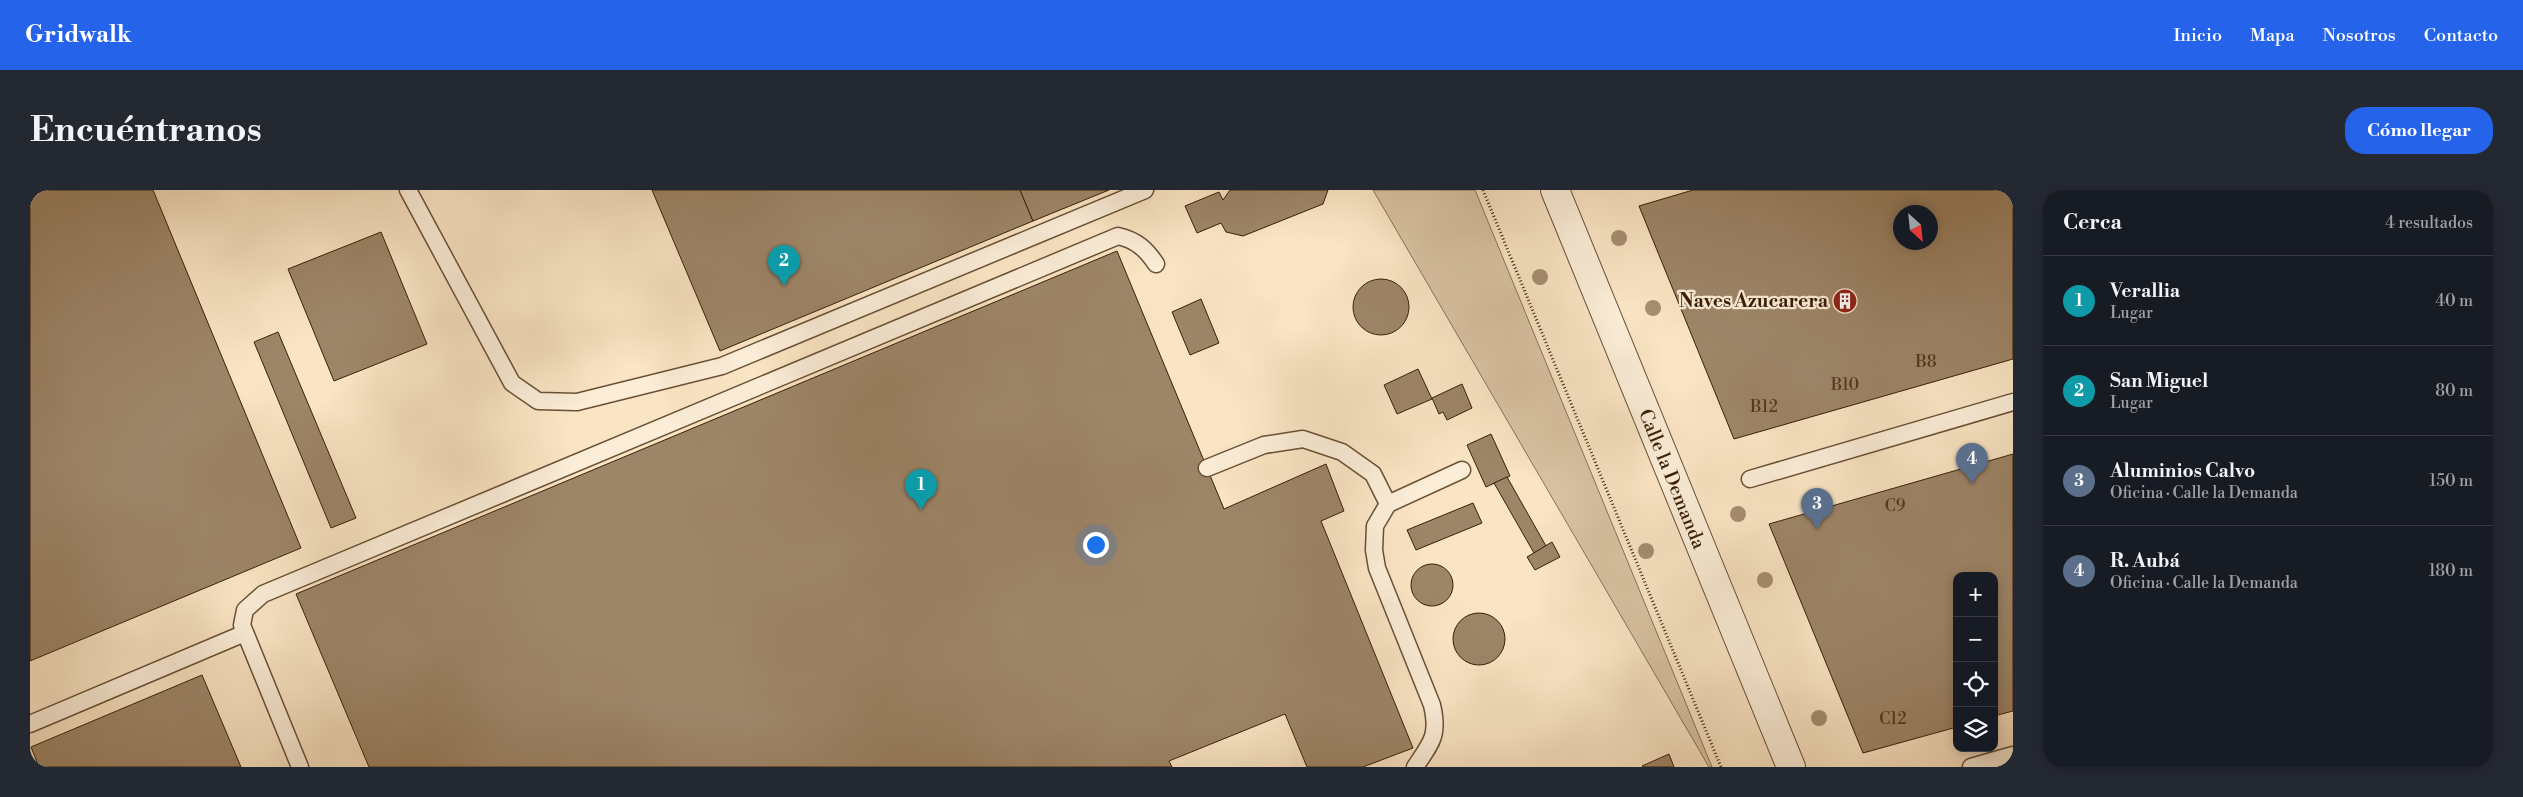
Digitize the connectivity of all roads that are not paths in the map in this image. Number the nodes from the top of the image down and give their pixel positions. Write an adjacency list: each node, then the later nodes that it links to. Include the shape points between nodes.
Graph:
1 (408, 190): 2 (lane, via 512,383 538,400 577,402 722,366)
2 (1145, 190)
3 (1555, 190): 15 (street, Calle la Demanda)
4 (1156, 264): 10 (lane, via 1146,249 1130,238 1118,236 291,581 263,594 245,610 242,625)
5 (2013, 402): 8 (lane)
6 (1207, 468): 9 (lane, via 1264,444 1303,440 1342,452 1373,474)
7 (1462, 470): 9 (lane)
8 (1750, 479)
9 (1388, 504): 14 (lane, via 1375,526 1377,568 1432,705 1436,724 1429,746)
10 (245, 633): 11 (lane); 13 (lane)
11 (30, 724)
12 (2013, 755): 16 (lane)
13 (300, 767)
14 (1415, 767)
15 (1791, 767)
16 (1971, 767)

